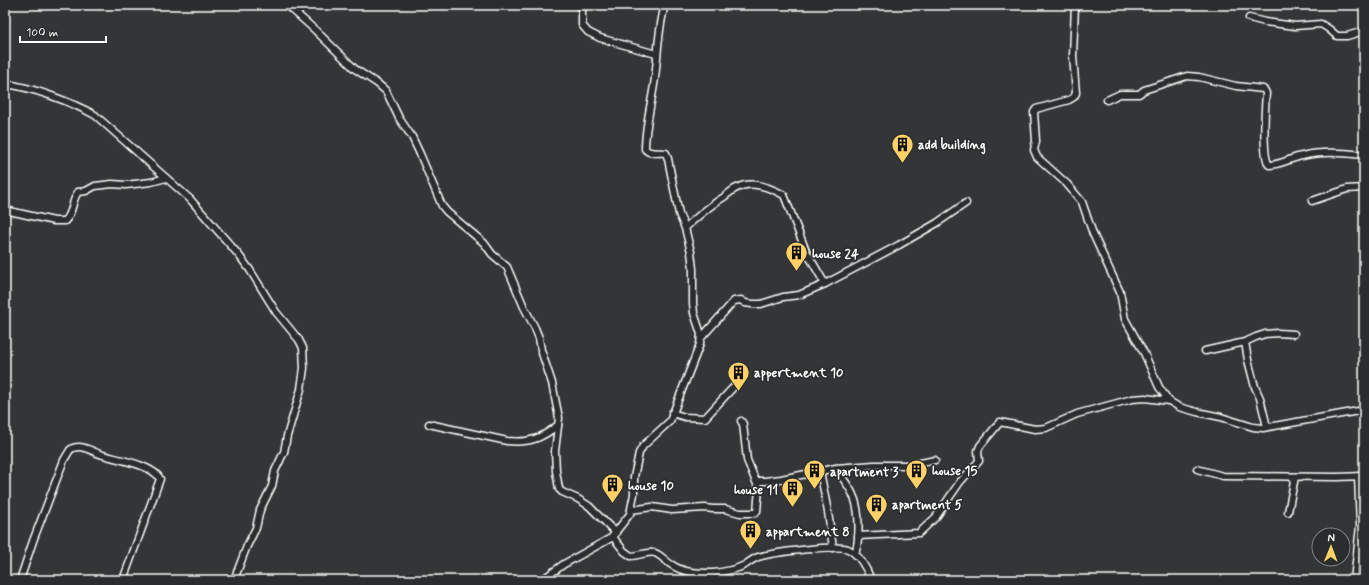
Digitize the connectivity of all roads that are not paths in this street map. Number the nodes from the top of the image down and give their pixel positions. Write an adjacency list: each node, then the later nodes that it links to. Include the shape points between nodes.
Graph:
1 (287, 5): 28 (street, via 355,69 386,91 417,149 442,206 507,267 539,338 555,397)
2 (582, 5): 7 (street, via 582,25 588,32 600,38)
3 (665, 5): 7 (street)
4 (1075, 5): 23 (street, via 1073,56 1076,93 1069,100 1036,109 1034,150 1037,158 1067,184 1082,202 1093,234 1120,292 1125,319 1159,387)
5 (1249, 18): 6 (street, via 1295,26 1321,24 1337,36)
6 (1364, 31)
7 (656, 54): 16 (street, via 645,149 652,153 666,153 679,214)
8 (5, 84): 11 (street, via 21,86 63,100 90,113 118,134)
9 (1107, 100): 10 (street, via 1120,94 1139,94 1187,76 1263,90 1266,93 1265,131 1269,165 1301,156 1332,152)
10 (1364, 155)
11 (166, 178): 15 (street, via 126,185 95,186 78,192 70,215 65,221 54,222); 46 (street, via 190,199 238,254 303,348 301,389 286,436 284,452)
12 (1364, 188): 13 (street, via 1347,189)
13 (1312, 201)
14 (966, 203): 17 (street, via 930,226)
15 (5, 210)
16 (685, 228): 17 (street, via 710,205 737,188 760,185 784,194 806,251); 19 (street, via 692,258 694,313)
17 (825, 284): 19 (street, via 799,295 761,304 734,301)
18 (1294, 334): 20 (street, via 1265,334)
19 (701, 338): 25 (street, via 689,375)
20 (1245, 342): 21 (street); 29 (street)
21 (1206, 351)
22 (741, 379): 25 (street, via 705,418 685,417)
23 (1169, 401): 29 (street, via 1197,412); 40 (street, via 1132,399 1076,414 1046,428 1035,429 1000,422 980,446 978,461 936,517 919,533)
24 (1364, 410): 29 (street)
25 (672, 413): 37 (street, via 670,422 643,446 639,453)
26 (740, 421): 36 (street, via 743,424 747,460)
27 (429, 424): 28 (street, via 519,442 542,437)
28 (558, 425): 39 (street, via 555,451 559,489 589,506)
29 (1267, 427)
30 (935, 460): 31 (street, via 911,465)
31 (836, 468): 33 (street); 40 (street, via 853,495 858,516)
32 (1197, 469): 35 (street, via 1223,476)
33 (820, 471): 36 (street); 42 (street)
34 (1361, 476): 35 (street); 41 (street)
35 (1295, 477): 38 (street)
36 (757, 481): 37 (street, via 759,489 755,513 705,508 672,510 652,507)
37 (630, 510): 39 (street, via 630,514)
38 (1288, 512)
39 (614, 535): 42 (street, via 624,551 631,556 654,553 677,569 696,572 729,571 769,555); 47 (street)
40 (858, 536): 43 (street)
41 (1361, 544): 49 (street)
42 (833, 548): 43 (street, via 841,547)
43 (855, 554): 48 (street, via 868,570)
44 (22, 580): 45 (street, via 33,541 64,460 70,450 78,447 128,461 153,471 160,479)
45 (123, 580)
46 (234, 580)
47 (542, 580)
48 (871, 580)
49 (1354, 580)

